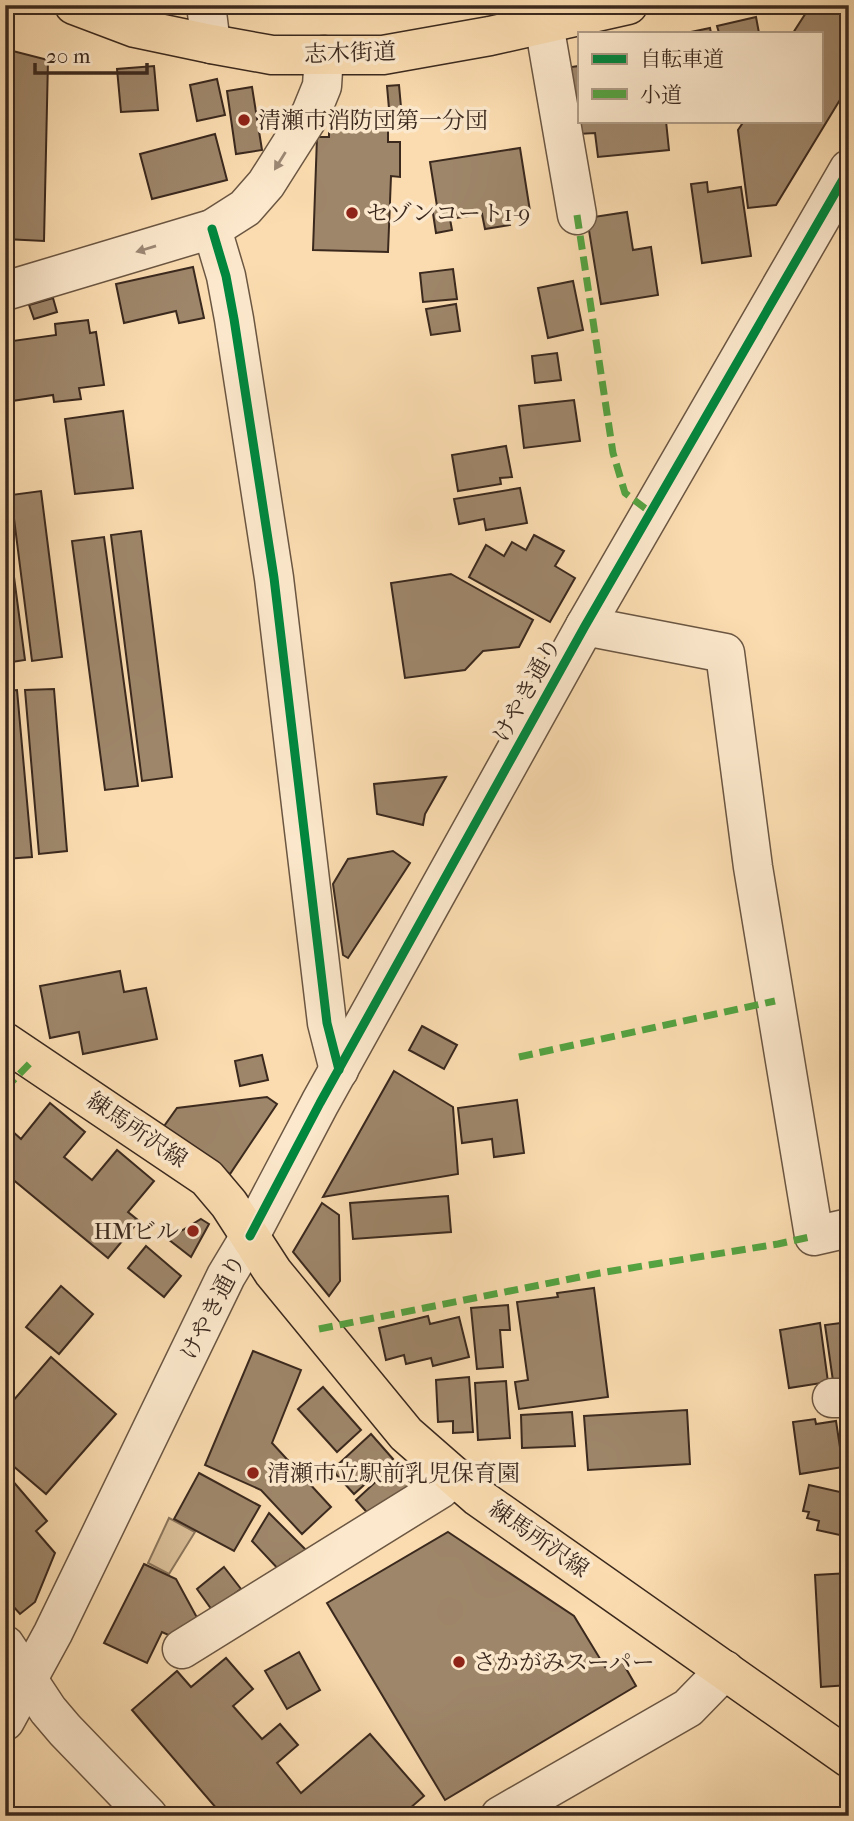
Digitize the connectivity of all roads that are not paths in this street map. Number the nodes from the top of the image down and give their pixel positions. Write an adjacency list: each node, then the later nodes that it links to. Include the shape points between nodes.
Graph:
1 (74, 5): 5 (main road, 志木街道, via 135,28)
2 (206, 5): 5 (street)
3 (628, 5): 4 (main road, 志木街道)
4 (544, 24): 6 (main road, 志木街道, via 383,55); 8 (street)
5 (211, 44): 6 (main road, 志木街道, via 272,55)
6 (324, 55): 9 (street, one-way to 9, via 322,86 311,113 245,208)
7 (849, 169): 11 (street, けやき通り)
8 (577, 215)
9 (212, 229): 10 (street, one-way to 10); 13 (street, via 234,319 274,578 327,1023)
10 (5, 290)
11 (585, 626): 13 (street, けやき通り); 14 (street, via 725,653 753,867 814,1236)
12 (5, 1042): 15 (main road, 練馬所沢線, via 208,1178)
13 (339, 1070): 15 (street, けやき通り)
14 (849, 1228)
15 (250, 1236): 16 (main road, 練馬所沢線, via 273,1272 406,1434); 20 (street, けやき通り)
16 (454, 1476): 18 (street); 19 (main road, 練馬所沢線)
17 (5, 1645): 20 (street)
18 (182, 1649)
19 (725, 1670): 22 (main road, 練馬所沢線); 24 (street, via 688,1708)
20 (28, 1678): 21 (street, けやき通り); 23 (street, via 48,1710)
21 (5, 1721)
22 (849, 1758)
23 (141, 1813)
24 (500, 1816)

